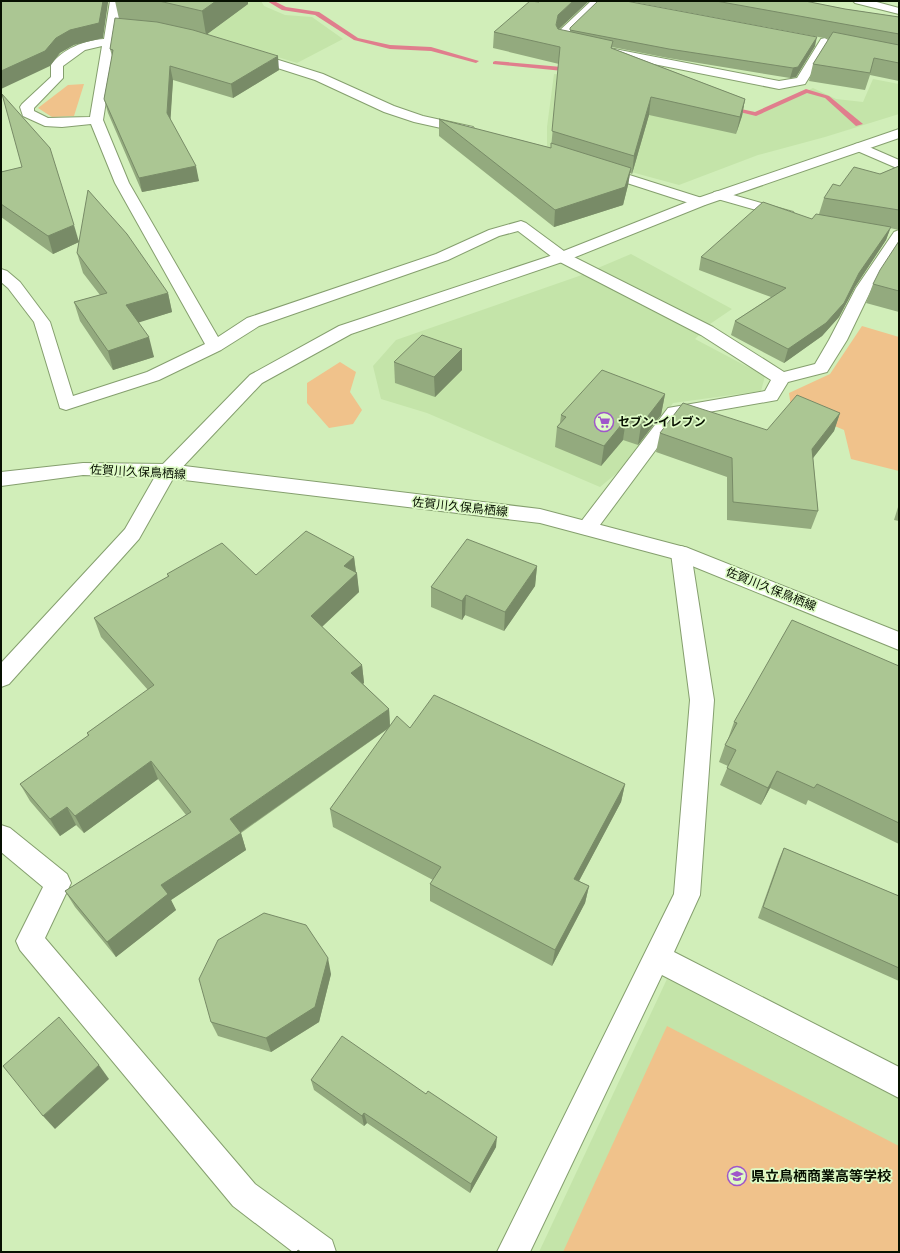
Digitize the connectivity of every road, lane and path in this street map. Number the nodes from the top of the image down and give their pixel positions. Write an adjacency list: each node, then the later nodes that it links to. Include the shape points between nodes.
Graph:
1 (116, 1): 5 (street)
2 (603, 1): 9 (street, via 562,35 562,42 779,85 801,81)
3 (859, 1): 4 (street)
4 (899, 11)
5 (112, 26): 6 (street); 8 (street)
6 (128, 27)
7 (809, 40): 9 (street)
8 (108, 42): 12 (street); 12 (street, via 93,42 70,52 57,65 57,78 27,108 28,113 45,122)
9 (825, 42): 10 (street)
10 (840, 45)
11 (236, 51): 13 (street, via 319,77 389,110)
12 (96, 120): 24 (street, via 122,182)
13 (478, 132)
14 (899, 133): 15 (street)
15 (860, 147): 16 (street); 18 (street)
16 (899, 165)
17 (592, 167): 19 (street)
18 (719, 195): 19 (street); 20 (street)
19 (700, 202): 22 (street)
20 (802, 218)
21 (895, 235): 25 (street, via 821,368)
22 (562, 257): 24 (street, via 521,226 494,233 442,257 253,322); 25 (street, via 707,332); 26 (street, via 345,330 256,378)
23 (1, 274): 24 (street, via 14,285 42,322 66,404 153,376)
24 (215, 346)
25 (781, 378): 28 (street, via 771,396 674,412)
26 (168, 471): 27 (street, 佐賀川久保鳥栖線, via 83,469); 28 (street, 佐賀川久保鳥栖線, via 540,516); 31 (street, via 132,534)
27 (1, 479)
28 (587, 528): 29 (street, 佐賀川久保鳥栖線)
29 (681, 553): 30 (street, 佐賀川久保鳥栖線); 33 (street, via 702,700 687,895)
30 (899, 641)
31 (1, 678)
32 (1, 836): 35 (street, via 58,883 30,940 244,1196)
33 (658, 958): 34 (street); 36 (street)
34 (899, 1083)
35 (320, 1252)
36 (513, 1252)

